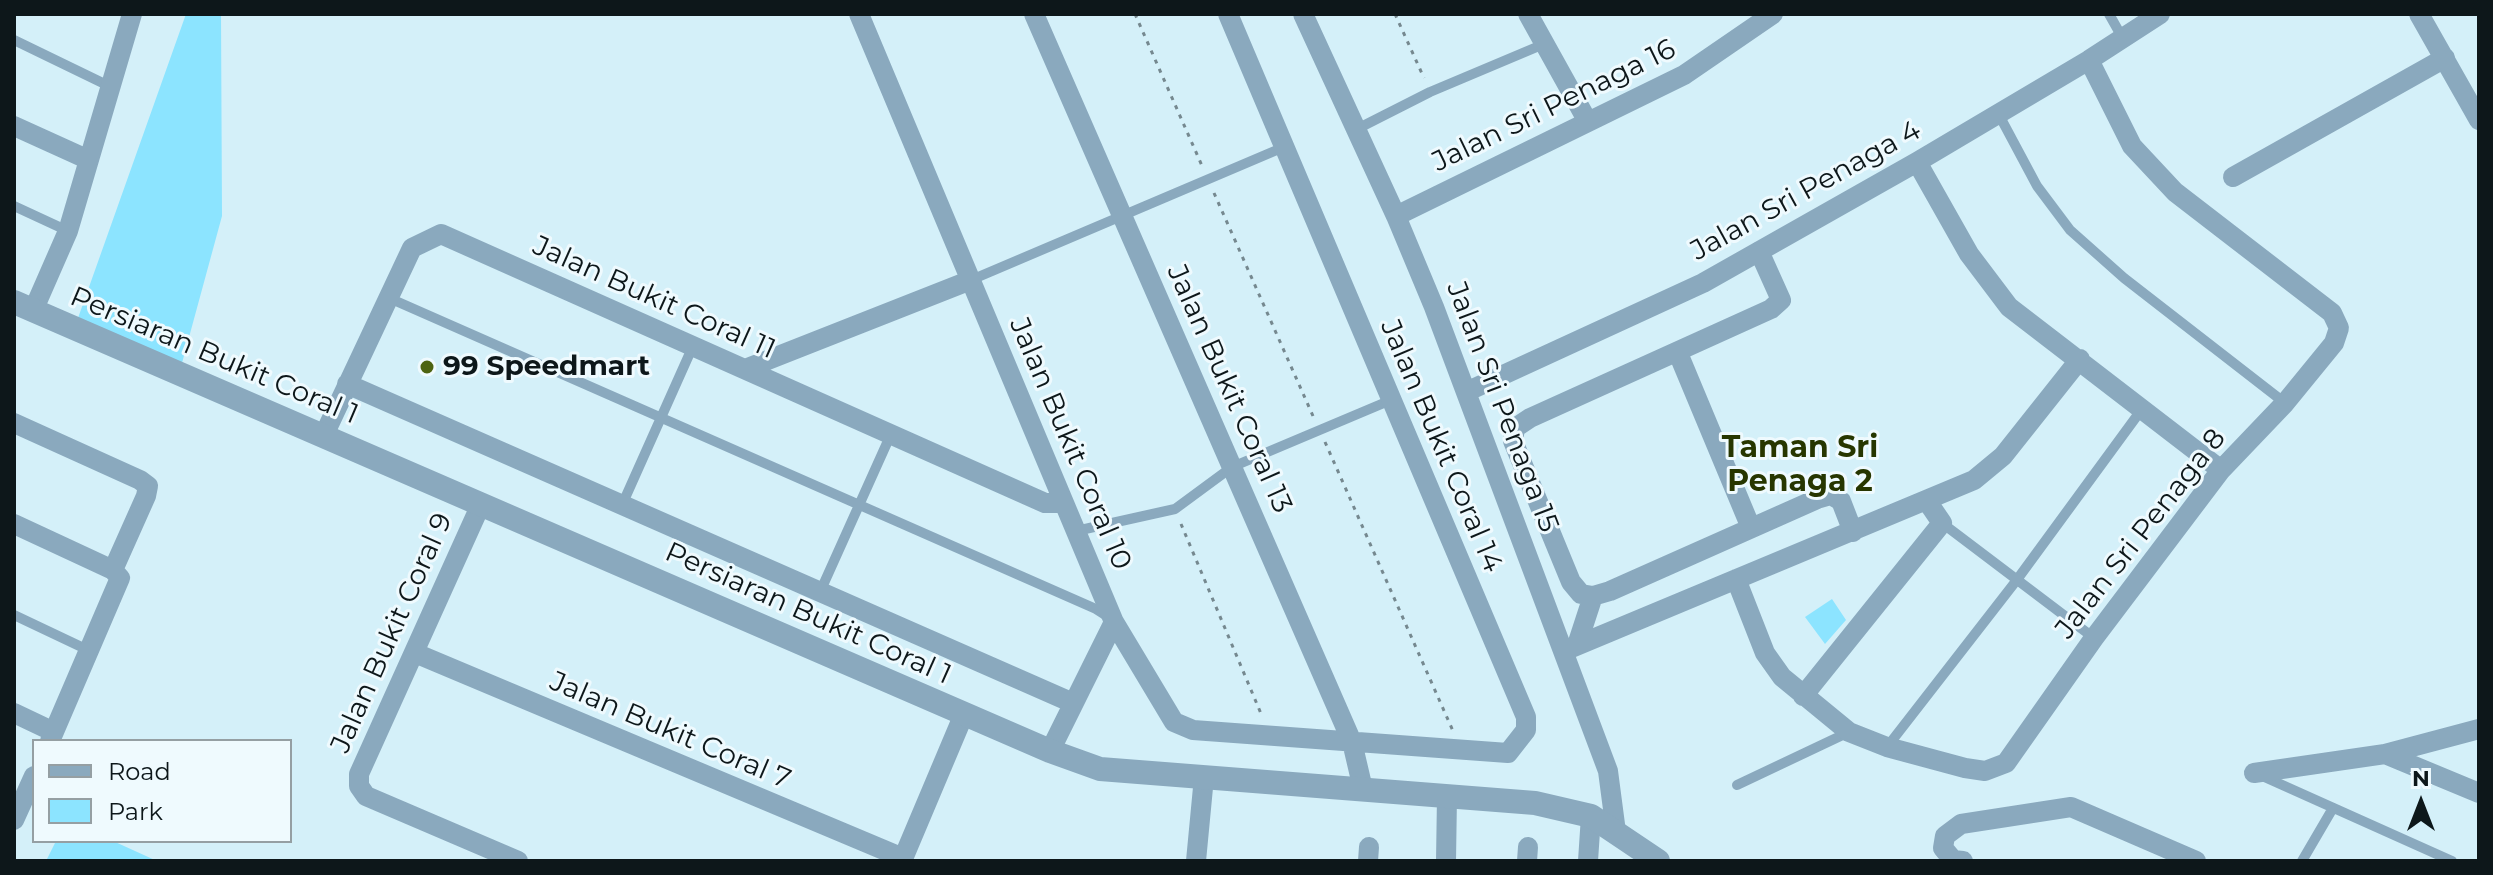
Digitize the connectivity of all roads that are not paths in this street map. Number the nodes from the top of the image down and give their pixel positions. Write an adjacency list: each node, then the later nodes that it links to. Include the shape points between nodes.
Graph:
1 (859, 14): 31 (street, Jalan Bukit Coral 10)
2 (1034, 14): 27 (street, Jalan Bukit Coral 13)
3 (1228, 14): 22 (street, Jalan Bukit Coral 14)
4 (1303, 14): 21 (street, Jalan Sri Penaga 15)
5 (1528, 14): 13 (street)
6 (2109, 14): 11 (lane)
7 (2160, 14): 11 (street, Jalan Sri Penaga 4)
8 (2419, 14): 14 (street)
9 (130, 15): 16 (street)
10 (1761, 17): 19 (street, Jalan Sri Penaga 16, via 1684,75)
11 (2122, 37): 15 (street, Jalan Sri Penaga 4)
12 (14, 40): 16 (lane)
13 (1544, 44): 19 (street); 21 (lane)
14 (2445, 58): 18 (street); 25 (street)
15 (2089, 60): 17 (street, Jalan Sri Penaga 4); 41 (street, Jalan Sri Penaga 8, via 2132,146 2164,181 2332,313 2339,328 2334,343)
16 (111, 87): 23 (street)
17 (1998, 113): 24 (street, Jalan Sri Penaga 4); 41 (lane, via 2037,186 2070,230)
18 (2479, 120)
19 (1588, 122): 28 (street, Jalan Sri Penaga 16)
20 (14, 126): 23 (street)
21 (1355, 130): 28 (street, Jalan Sri Penaga 15)
22 (1284, 147): 27 (lane); 40 (street, Jalan Bukit Coral 14)
23 (89, 160): 29 (street)
24 (1917, 162): 30 (street, Jalan Sri Penaga 4); 36 (street, via 1969,254 2009,307)
25 (2233, 177)
26 (14, 206): 29 (lane)
27 (1123, 216): 31 (lane); 47 (street, Jalan Bukit Coral 13)
28 (1396, 216): 39 (street, Jalan Sri Penaga 15)
29 (68, 231): 33 (street)
30 (1759, 251): 35 (street, via 1781,300); 39 (street, Jalan Sri Penaga 4, via 1703,283)
31 (971, 280): 37 (street); 50 (street, Jalan Bukit Coral 10)
32 (389, 298): 34 (street, Jalan Bukit Coral 11, via 412,248 441,234); 38 (street, Jalan Bukit Coral 11); 43 (lane)
33 (23, 306): 46 (street, Persiaran Bukit Coral 1)
34 (693, 346): 37 (street, Jalan Bukit Coral 11); 43 (lane)
35 (1678, 353): 56 (street); 63 (street, via 1515,428 1513,441 1571,582 1581,594)
36 (2080, 359): 42 (street); 49 (street, via 2003,456 1974,480)
37 (745, 369): 45 (street, Jalan Bukit Coral 11)
38 (347, 384): 46 (street, Jalan Bukit Coral 11); 53 (street)
39 (1466, 392): 67 (street, Jalan Sri Penaga 15)
40 (1391, 400): 47 (lane); 77 (street, Jalan Bukit Coral 14, via 1526,717 1526,730 1508,753)
41 (2285, 403): 48 (street, Jalan Sri Penaga 8)
42 (2142, 409): 48 (street); 61 (lane)
43 (661, 417): 52 (lane); 53 (lane)
44 (14, 423): 59 (street, via 148,486)
45 (891, 434): 50 (street, Jalan Bukit Coral 11, via 1045,503); 52 (lane)
46 (324, 435): 51 (street, Persiaran Bukit Coral 1)
47 (1232, 467): 57 (lane, via 1175,509); 77 (street, Jalan Bukit Coral 13)
48 (2221, 470): 66 (street, Jalan Sri Penaga 8)
49 (1927, 501): 54 (street); 58 (street)
50 (1064, 503): 57 (street, Jalan Bukit Coral 10)
51 (481, 504): 69 (street, Jalan Bukit Coral 9); 73 (street, Persiaran Bukit Coral 1)
52 (859, 504): 62 (lane); 65 (lane, via 1096,609)
53 (622, 505): 62 (street)
54 (1942, 523): 61 (lane); 70 (street)
55 (14, 524): 59 (street)
56 (1751, 528): 58 (street, via 1831,495 1841,501); 63 (street)
57 (1076, 531): 65 (street, Jalan Bukit Coral 10)
58 (1853, 532): 60 (street)
59 (113, 570): 68 (street, via 120,578)
60 (1736, 579): 67 (street); 70 (street, via 1765,653)
61 (2016, 581): 66 (lane); 78 (lane)
62 (820, 592): 71 (street)
63 (1593, 596): 67 (street)
64 (14, 615): 68 (lane)
65 (1114, 622): 71 (street); 77 (street, Jalan Bukit Coral 10, via 1174,722 1193,730)
66 (2094, 638): 78 (street, Jalan Sri Penaga 8, via 2006,763 1985,771)
67 (1570, 648): 91 (street, Jalan Sri Penaga 15, via 1608,771)
68 (90, 651): 76 (street)
69 (415, 653): 92 (street, Jalan Bukit Coral 7); 94 (street, Jalan Bukit Coral 9, via 359,774 359,786 366,796)
70 (1803, 696): 75 (street)
71 (1073, 703): 79 (street)
72 (14, 713): 76 (street)
73 (964, 714): 79 (street, Persiaran Bukit Coral 1); 92 (street, Jalan Bukit Coral 7)
74 (2479, 729): 80 (street)
75 (1849, 732): 78 (street); 84 (lane)
76 (52, 737)
77 (1352, 742): 85 (street, Jalan Bukit Coral 13)
78 (1887, 747)
79 (1050, 751): 82 (street, Persiaran Bukit Coral 1, via 1100,769)
80 (2385, 754): 81 (street); 86 (street)
81 (2254, 773): 89 (lane)
82 (1204, 777): 85 (street, Persiaran Bukit Coral 1); 95 (street)
83 (32, 780): 88 (street)
84 (1737, 785)
85 (1363, 789): 87 (street, Persiaran Bukit Coral 1)
86 (2479, 793)
87 (1447, 796): 90 (street, Persiaran Bukit Coral 1, via 1535,803); 96 (street)
88 (17, 808)
89 (2333, 808): 100 (lane); 101 (lane)
90 (1591, 816): 91 (street, Persiaran Bukit Coral 1); 97 (street)
91 (1616, 832): 93 (street, Persiaran Bukit Coral 1)
92 (902, 860)
93 (1656, 860)
94 (518, 861)
95 (1196, 861)
96 (1446, 861)
97 (1588, 861)
98 (1963, 861): 99 (street, via 1953,860 1943,848 1945,836 1961,824 2071,807)
99 (2196, 861)
100 (2302, 861)
101 (2452, 861)

